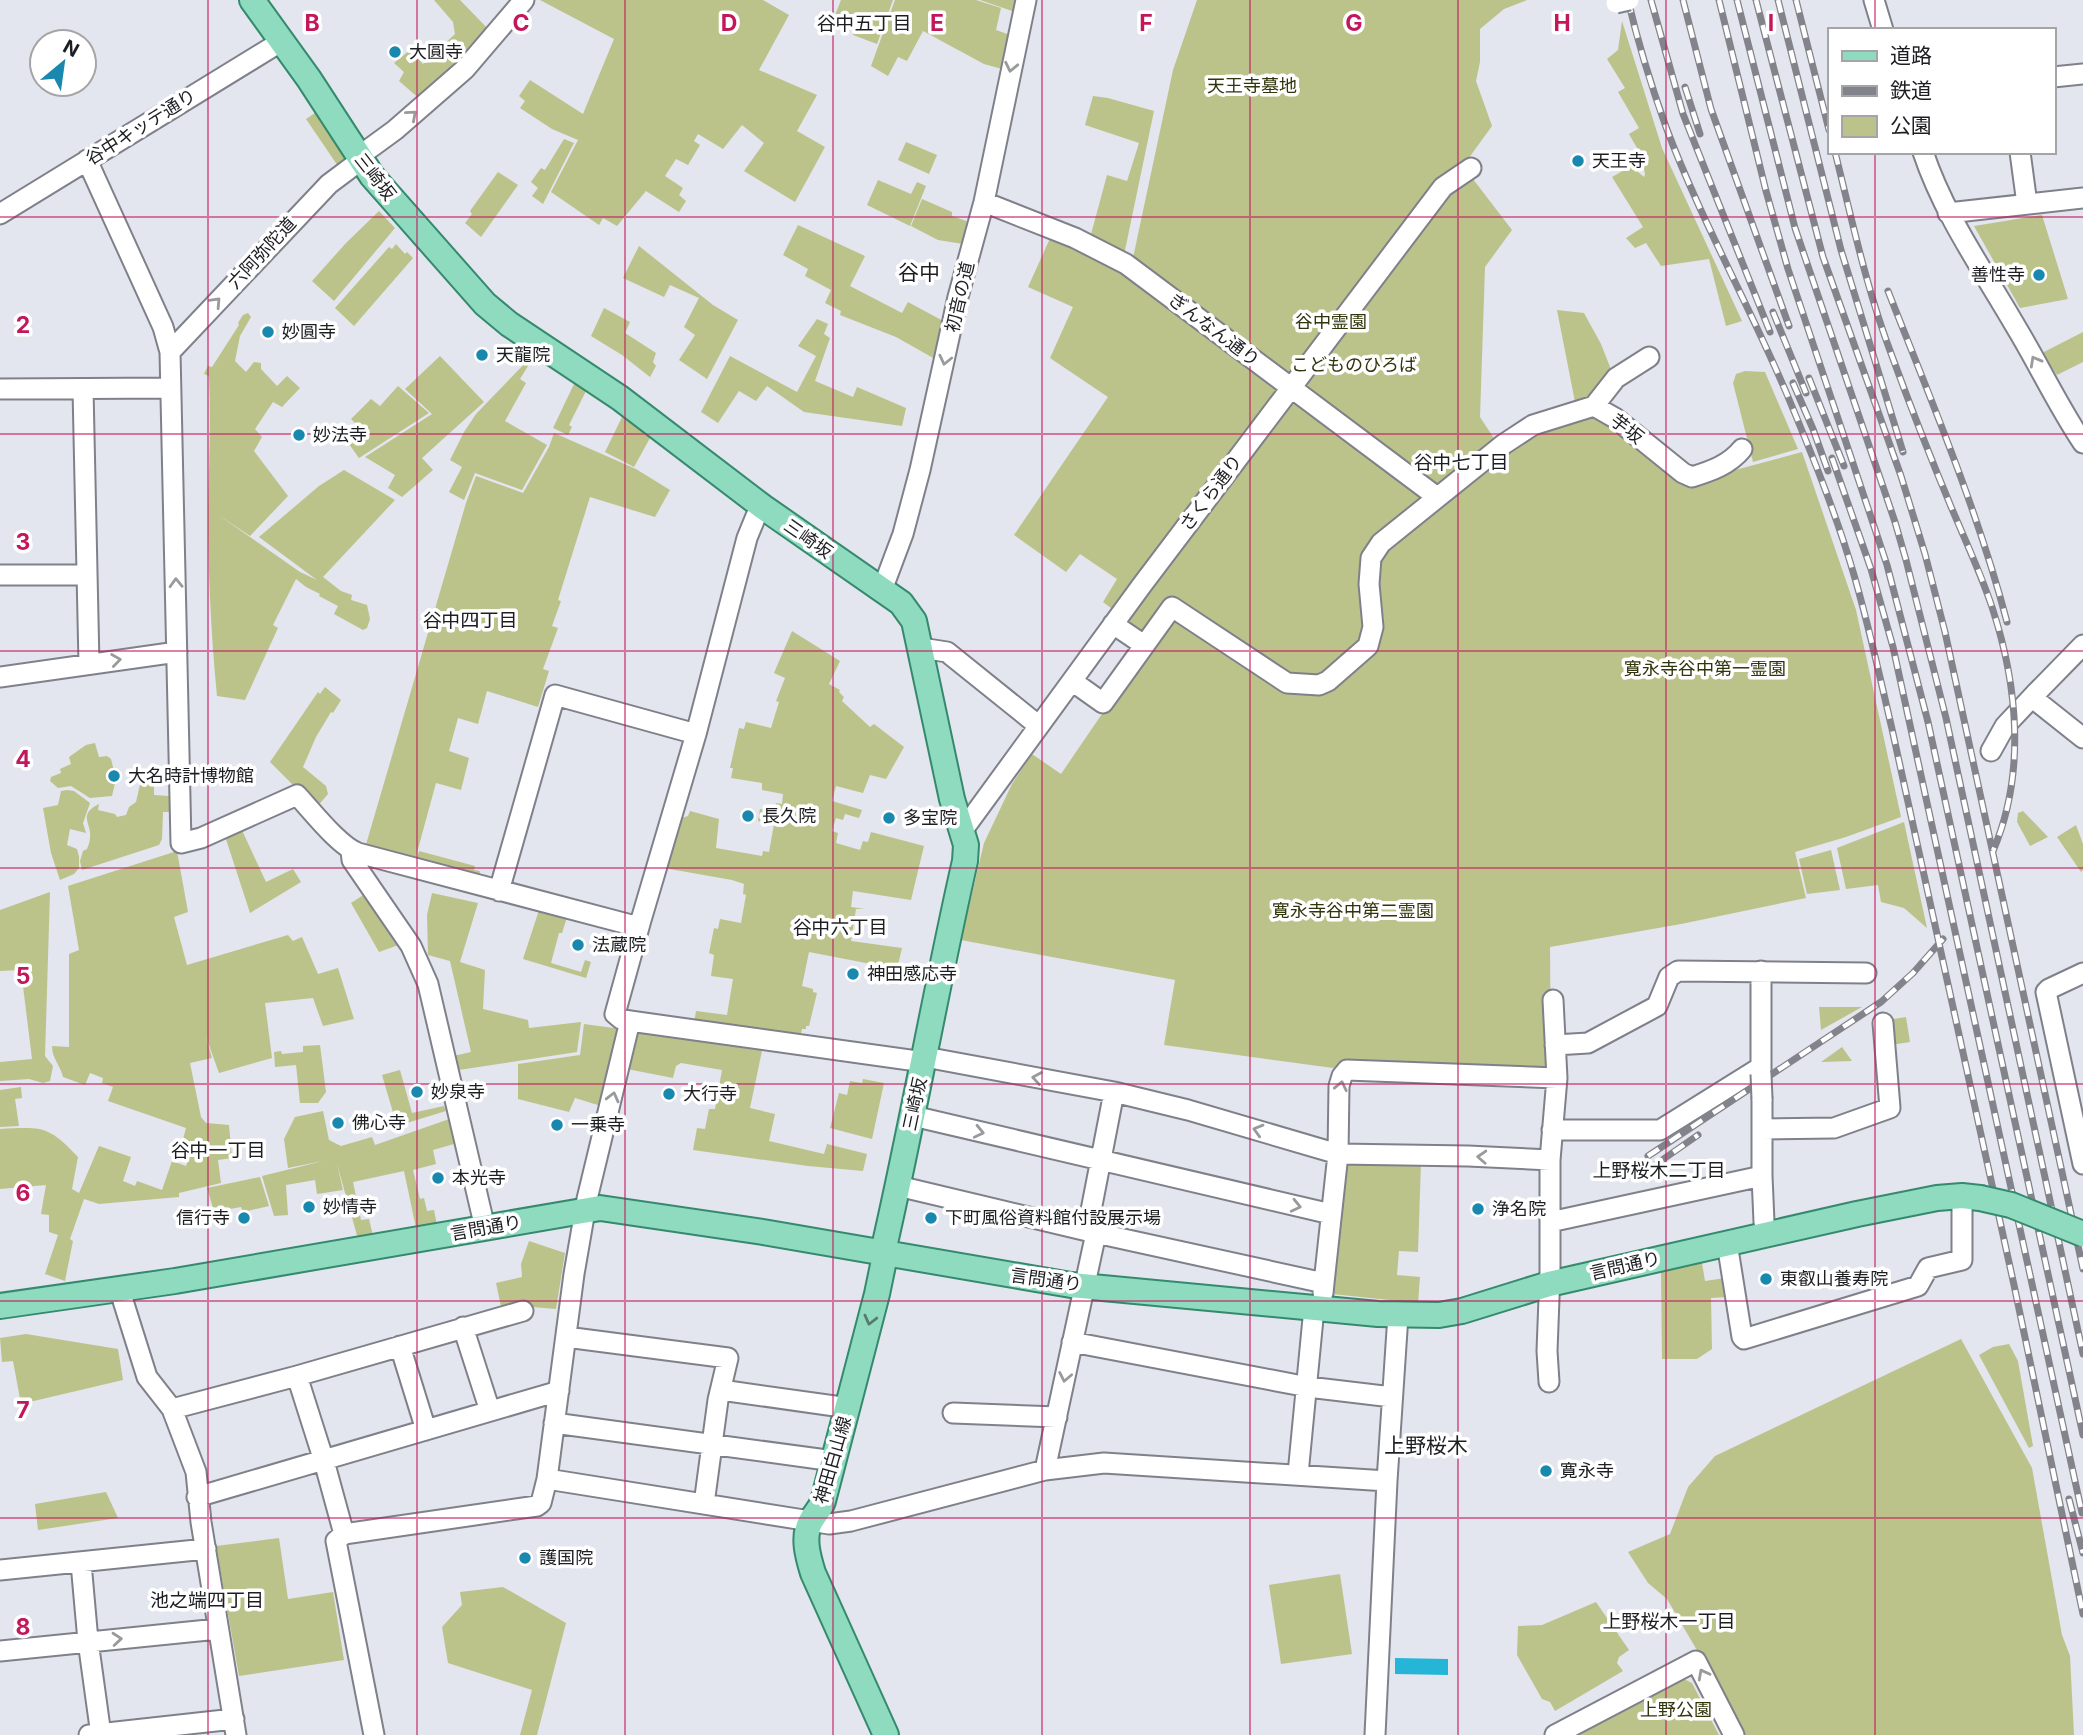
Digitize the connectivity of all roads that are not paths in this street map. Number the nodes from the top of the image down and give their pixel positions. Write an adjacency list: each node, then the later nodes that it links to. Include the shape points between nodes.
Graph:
1 (252, 0): 6 (main road, 三崎坂)
2 (524, 0): 11 (street, 六阿弥陀道, one-way to 2, via 465,69)
3 (1026, 0): 15 (street, 初音の道, one-way to 15)
4 (1878, 1): 5 (street)
5 (1883, 28)
6 (282, 41): 11 (main road, 三崎坂); 12 (street, 谷中キッテ通り)
7 (2083, 74): 8 (street)
8 (2055, 77)
9 (1924, 154): 17 (street)
10 (2020, 154): 16 (street)
11 (360, 159): 19 (street, 六阿弥陀道, one-way to 11, via 329,184); 29 (main road, 三崎坂, via 401,211 498,316 620,398)
12 (87, 160): 18 (street, 谷中キッテ通り); 19 (street)
13 (1471, 168): 23 (street, さくら通り, via 1443,187)
14 (2083, 198): 16 (street)
15 (984, 202): 23 (street, ぎんなん通り, via 1126,264); 32 (street, 初音の道, one-way to 32, via 920,470)
16 (2027, 204): 17 (street)
17 (1948, 213): 26 (street, one-way to 17)
18 (0, 214)
19 (170, 352): 22 (street)
20 (1649, 356): 25 (street, via 1616,378)
21 (83, 388): 22 (street); 24 (street); 31 (street)
22 (170, 388): 37 (street, one-way to 22)
23 (1291, 388): 28 (street, ぎんなん通り); 33 (street, さくら通り)
24 (0, 389)
25 (1594, 405): 27 (street, 芋坂, via 1692,477 1734,459); 28 (street, 芋坂, via 1533,425)
26 (2083, 443)
27 (1742, 449)
28 (1437, 497): 34 (street, 芋坂, via 1381,543 1371,558 1373,627 1368,646 1328,681 1319,685 1287,683 1175,607)
29 (763, 507): 32 (main road, 三崎坂); 43 (street, via 747,538)
30 (0, 575): 31 (street)
31 (87, 575): 38 (street)
32 (882, 590): 36 (main road, 三崎坂, via 909,613)
33 (1113, 624): 34 (street); 40 (street, さくら通り)
34 (1144, 645): 40 (street, via 1103,703)
35 (2083, 645): 41 (street)
36 (921, 648): 42 (street, via 947,653); 46 (main road, 三崎坂, via 952,799)
37 (177, 652): 38 (street, one-way to 37); 47 (street, via 181,842 201,838 297,795)
38 (89, 664): 39 (street)
39 (0, 677)
40 (1072, 681): 42 (street, さくら通り)
41 (2035, 694): 44 (street, via 2039,703); 45 (street, via 2005,726)
42 (1039, 726): 46 (street, さくら通り)
43 (696, 734): 48 (street, via 555,695); 49 (street)
44 (2083, 738)
45 (1991, 751)
46 (963, 830): 57 (main road, 三崎坂, via 965,861)
47 (351, 851): 48 (street); 74 (street, via 352,860 411,946 428,984)
48 (499, 891): 49 (street)
49 (639, 927): 54 (street, via 616,1009 617,1017)
50 (1761, 971): 51 (street); 56 (street, via 1678,971 1669,977 1657,1006 1588,1042); 58 (street)
51 (1866, 972)
52 (2083, 973): 67 (street, via 2046,992)
53 (1553, 1000): 56 (street)
54 (630, 1021): 57 (street); 71 (street, one-way to 54)
55 (1883, 1023): 62 (street, via 1891,1108 1834,1128)
56 (1555, 1045): 59 (street)
57 (925, 1060): 60 (street, one-way to 57); 61 (main road, 三崎坂)
58 (1761, 1070): 62 (street, bridge); 63 (street, via 1660,1130)
59 (1556, 1078): 63 (street); 64 (street, one-way to 59, via 1339,1086 1347,1070)
60 (1114, 1091): 64 (street, one-way to 60); 65 (street)
61 (913, 1116): 65 (street, one-way to 65); 69 (main road, 三崎坂)
62 (1762, 1129): 68 (street)
63 (1552, 1130): 66 (street)
64 (1338, 1154): 66 (street, one-way to 64); 72 (street)
65 (1101, 1160): 72 (street, one-way to 72); 75 (street)
66 (1550, 1160): 73 (street)
67 (2083, 1164)
68 (1762, 1176): 73 (street); 76 (street)
69 (898, 1186): 75 (street); 79 (main road, 三崎坂)
70 (1971, 1197): 76 (main road, 言問通り, via 1937,1198); 77 (main road, 言問通り, bridge, via 2011,1205); 78 (street, via 1962,1261 1928,1268 1918,1286 1744,1339)
71 (585, 1211): 74 (main road, 言問通り); 79 (main road, 言問通り, via 600,1208 659,1216); 89 (street)
72 (1331, 1214): 80 (street)
73 (1550, 1222): 81 (street)
74 (485, 1228): 83 (main road, 言問通り)
75 (1091, 1232): 80 (street); 82 (street)
76 (1767, 1234): 78 (main road, 言問通り)
77 (2083, 1234)
78 (1727, 1243): 81 (main road, 言問通り)
79 (884, 1254): 82 (main road, 言問通り); 98 (main road, 神田白山線, one-way to 98)
80 (1324, 1283): 85 (street)
81 (1549, 1284): 87 (main road, 言問通り, via 1450,1314); 93 (street)
82 (1084, 1286): 85 (main road, 言問通り); 90 (street)
83 (119, 1288): 84 (main road, 言問通り); 99 (street, via 147,1377)
84 (0, 1306)
85 (1318, 1308): 87 (main road, 言問通り); 94 (street)
86 (523, 1311): 88 (street)
87 (1398, 1315): 97 (street)
88 (463, 1327): 91 (street); 100 (street)
89 (566, 1337): 95 (street, via 728,1358); 96 (street)
90 (1072, 1342): 94 (street); 102 (street, one-way to 102)
91 (400, 1346): 92 (street); 104 (street)
92 (297, 1376): 99 (street); 106 (street)
93 (1549, 1382)
94 (1308, 1387): 97 (street); 109 (street)
95 (721, 1390): 98 (street); 105 (street)
96 (559, 1391): 100 (street); 103 (street)
97 (1392, 1396): 111 (street)
98 (849, 1408): 107 (main road, 神田白山線)
99 (172, 1409): 112 (street, via 196,1472)
100 (489, 1411): 104 (street)
101 (953, 1413): 102 (street)
102 (1057, 1417): 108 (street)
103 (554, 1423): 105 (street); 110 (street)
104 (426, 1430): 106 (street)
105 (713, 1444): 107 (street); 113 (street)
106 (324, 1461): 112 (street); 115 (street)
107 (834, 1461): 114 (main road, 神田白山線, via 820,1510)
108 (1045, 1470): 109 (street, via 1104,1463); 114 (street, via 850,1521)
109 (1298, 1474): 111 (street)
110 (547, 1479): 113 (street); 115 (street, via 544,1498 537,1506)
111 (1387, 1481): 126 (street)
112 (197, 1493): 116 (street)
113 (704, 1504): 114 (street)
114 (810, 1521): 125 (main road, 神田白山線, via 807,1540 813,1573)
115 (344, 1534): 124 (street, via 336,1541)
116 (206, 1549): 117 (street); 119 (street)
117 (82, 1563): 118 (street); 120 (street)
118 (0, 1570)
119 (218, 1629): 120 (street, one-way to 119); 122 (street)
120 (88, 1641): 121 (street); 123 (street)
121 (0, 1651)
122 (235, 1727): 123 (street)
123 (96, 1734)
124 (374, 1735)
125 (886, 1735)
126 (1375, 1735)
127 (1555, 1735): 128 (street, one-way to 127, via 1696,1661)
128 (1734, 1735)

